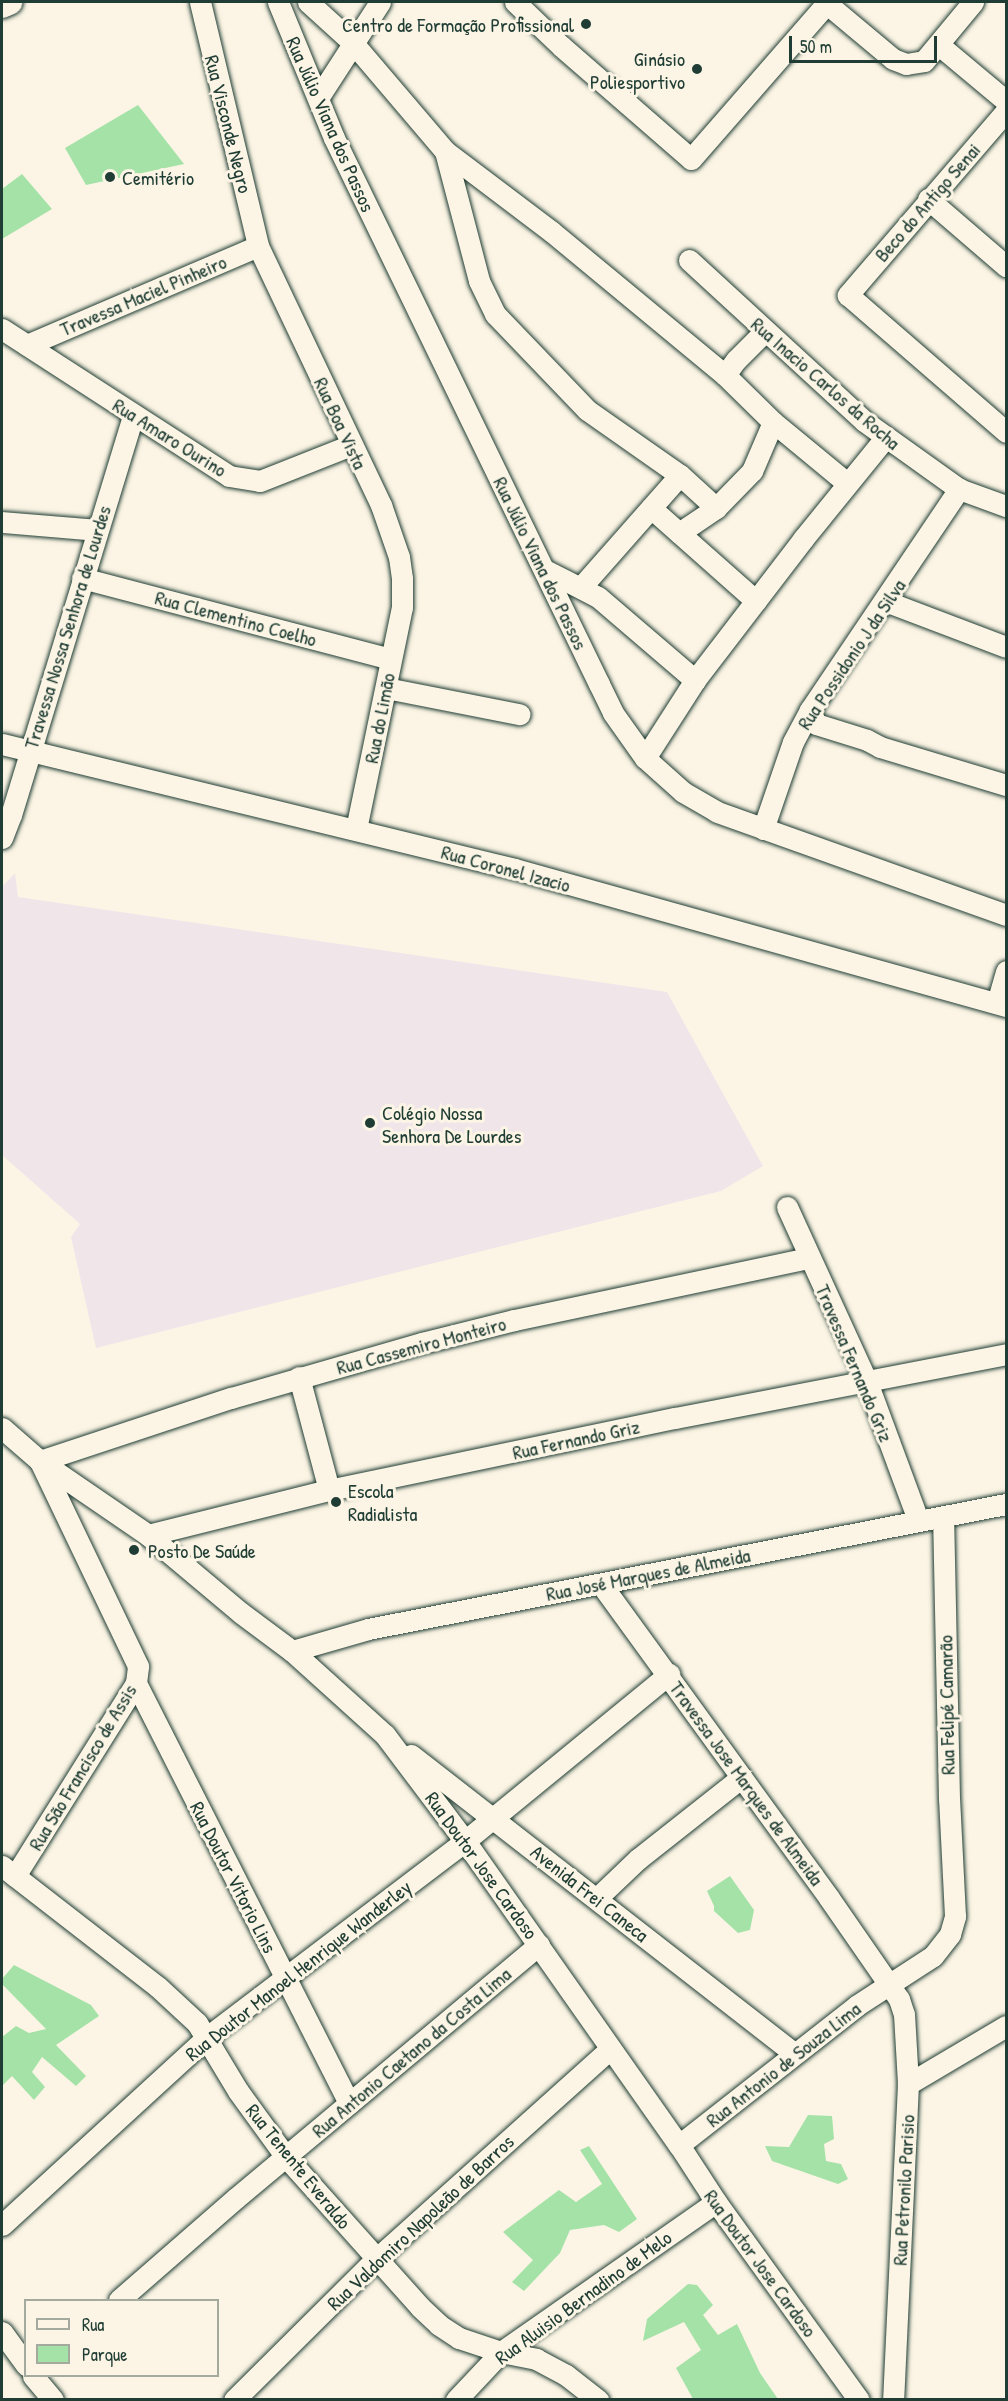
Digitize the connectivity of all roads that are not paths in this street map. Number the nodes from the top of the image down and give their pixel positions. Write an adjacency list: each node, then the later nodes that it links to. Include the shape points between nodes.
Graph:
1 (9, 2): 9 (main road)
2 (200, 2): 17 (street, Rua Visconde Negro)
3 (278, 2): 12 (street, Rua Júlio Viana dos Passos)
4 (308, 2): 10 (street)
5 (380, 2): 10 (street)
6 (515, 2): 7 (street, via 691,159)
7 (827, 2): 11 (street, via 893,59 906,64 924,60)
8 (973, 2): 11 (street)
9 (2, 5)
10 (353, 43): 12 (street); 15 (street)
11 (939, 45): 13 (street)
12 (318, 98): 38 (street, Rua Júlio Viana dos Passos)
13 (1006, 101)
14 (1006, 111): 16 (street, Beco do Antigo Senai)
15 (445, 151): 23 (street, via 552,232); 29 (street, via 479,281 495,314 587,410)
16 (928, 199): 19 (street); 26 (street, Beco do Antigo Senai, via 848,295)
17 (258, 246): 22 (street, Travessa Maciel Pinheiro); 28 (street, Rua Boa Vista)
18 (689, 260): 21 (street, Rua Inacio Carlos da Rocha)
19 (1006, 266)
20 (2, 329): 22 (street, Rua Amaro Ourino)
21 (765, 332): 23 (street); 27 (street, Rua Inacio Carlos da Rocha)
22 (27, 345): 24 (street, Rua Amaro Ourino)
23 (725, 375): 25 (street)
24 (133, 415): 28 (street, Rua Amaro Ourino, via 229,476 247,480 279,476); 36 (street, Travessa Nossa Senhora de Lourdes)
25 (773, 422): 30 (street); 34 (street, via 752,471)
26 (1006, 432)
27 (885, 438): 30 (street); 31 (street, Rua Inacio Carlos da Rocha)
28 (351, 445): 43 (street, Rua Boa Vista, via 392,533 402,578)
29 (680, 475): 33 (street); 34 (street)
30 (847, 483): 41 (street)
31 (959, 489): 32 (street, Rua Inacio Carlos da Rocha); 42 (street, Rua Possidonio J da Silva)
32 (1006, 506)
33 (651, 508): 37 (street); 40 (street)
34 (716, 508): 37 (street)
35 (2, 522): 36 (street)
36 (97, 530): 39 (street, Travessa Nossa Senhora de Lourdes)
37 (679, 533): 41 (street)
38 (545, 570): 40 (street); 52 (street, Rua Júlio Viana dos Passos, via 613,713)
39 (82, 578): 45 (street, Rua Clementino Coelho); 51 (street, Travessa Nossa Senhora de Lourdes)
40 (582, 586): 46 (street)
41 (756, 601): 46 (street)
42 (885, 601): 44 (street); 48 (street, Rua Possidonio J da Silva)
43 (402, 607): 45 (street, Rua do Limão)
44 (1006, 647)
45 (390, 659): 47 (street, Rua do Limão)
46 (695, 680): 52 (street)
47 (386, 687): 49 (street); 54 (street, Rua do Limão)
48 (810, 710): 53 (street, via 816,724); 55 (street, Rua Possidonio J da Silva, via 793,742)
49 (519, 714)
50 (2, 744): 51 (street, Rua Coronel Izacio)
51 (29, 750): 54 (street, Rua Coronel Izacio); 56 (street, Travessa Nossa Senhora de Lourdes)
52 (645, 758): 55 (street, Rua Júlio Viana dos Passos, via 683,792 708,807)
53 (1006, 785)
54 (356, 829): 59 (street, Rua Coronel Izacio, via 515,869)
55 (763, 829): 57 (street, Rua Júlio Viana dos Passos)
56 (2, 838)
57 (1006, 915)
58 (1006, 971): 59 (street)
59 (1002, 1005)
60 (788, 1207): 61 (street, Travessa Fernando Griz)
61 (809, 1258): 63 (street, Rua Cassemiro Monteiro, via 514,1320); 64 (street, Travessa Fernando Griz)
62 (1006, 1354): 64 (street, Rua Fernando Griz)
63 (299, 1377): 66 (street, Rua Cassemiro Monteiro); 67 (street)
64 (867, 1382): 67 (street, Rua Fernando Griz); 70 (street, Travessa Fernando Griz)
65 (2, 1428): 66 (street, Rua Doutor Jose Cardoso)
66 (40, 1461): 71 (street, Rua Doutor Jose Cardoso); 75 (street, Rua São Francisco de Assis, via 138,1666)
67 (328, 1490): 71 (street, Rua Fernando Griz)
68 (1006, 1504): 69 (street, Rua José Marques de Almeida)
69 (943, 1517): 70 (street, Rua José Marques de Almeida); 84 (street, Rua Felipé Camarão, via 948,1799 955,1916 942,1947)
70 (918, 1520): 72 (street, Rua José Marques de Almeida)
71 (148, 1535): 73 (street, Rua Doutor Jose Cardoso)
72 (601, 1584): 73 (street, Rua José Marques de Almeida, via 368,1629); 74 (street, Travessa Jose Marques de Almeida)
73 (292, 1651): 76 (street, Rua Doutor Jose Cardoso)
74 (669, 1674): 77 (street, Travessa Jose Marques de Almeida); 78 (street, Rua Doutor Manoel Henrique Wanderley)
75 (136, 1683): 80 (street, Rua São Francisco de Assis); 83 (street, Rua Doutor Vitorio Lins)
76 (385, 1735): 78 (street, Avenida Frei Caneca); 79 (street, Rua Doutor Jose Cardoso)
77 (742, 1777): 81 (street, via 638,1859); 84 (street, Travessa Jose Marques de Almeida)
78 (491, 1818): 79 (street, Rua Doutor Manoel Henrique Wanderley); 81 (street, Avenida Frei Caneca)
79 (465, 1841): 82 (street, Rua Doutor Jose Cardoso); 83 (street, Rua Doutor Manoel Henrique Wanderley)
80 (8, 1871): 86 (street, Rua Tenente Everaldo, via 175,2000)
81 (597, 1898): 88 (street, Avenida Frei Caneca)
82 (539, 1945): 87 (street, Rua Doutor Jose Cardoso); 90 (street, Rua Antonio Caetano da Costa Lima)
83 (284, 1977): 86 (street, Rua Doutor Manoel Henrique Wanderley); 90 (street, Rua Doutor Vitorio Lins)
84 (889, 1986): 88 (street, Rua Antonio de Souza Lima); 89 (street, Rua Petronilo Parisio, via 904,2014)
85 (1006, 2026): 89 (street)
86 (207, 2037): 92 (street, Rua Tenente Everaldo, via 238,2091); 94 (street, Rua Doutor Manoel Henrique Wanderley)
87 (610, 2049): 91 (street, Rua Doutor Jose Cardoso); 95 (street, Rua Valdomiro Napoleão de Barros)
88 (794, 2053): 91 (street, Rua Antonio de Souza Lima)
89 (908, 2084): 106 (street, Rua Petronilo Parisio)
90 (349, 2103): 92 (street, Rua Antonio Caetano da Costa Lima)
91 (679, 2145): 93 (street, Rua Doutor Jose Cardoso)
92 (286, 2157): 95 (street, Rua Tenente Everaldo); 96 (street, Rua Antonio Caetano da Costa Lima)
93 (717, 2202): 98 (street, Rua Aluisio Bernadino de Melo); 105 (street, Rua Doutor Jose Cardoso)
94 (2, 2225)
95 (376, 2259): 98 (street, Rua Tenente Everaldo, via 440,2325 459,2338); 102 (street, Rua Valdomiro Napoleão de Barros)
96 (121, 2299)
97 (2, 2332): 99 (street)
98 (501, 2352): 103 (street, Rua Aluisio Bernadino de Melo); 104 (street, Rua Tenente Everaldo, via 536,2359 566,2375)
99 (24, 2362)
100 (34, 2377): 101 (street)
101 (53, 2400)
102 (234, 2400)
103 (456, 2400)
104 (598, 2400)
105 (859, 2400)
106 (893, 2400)

